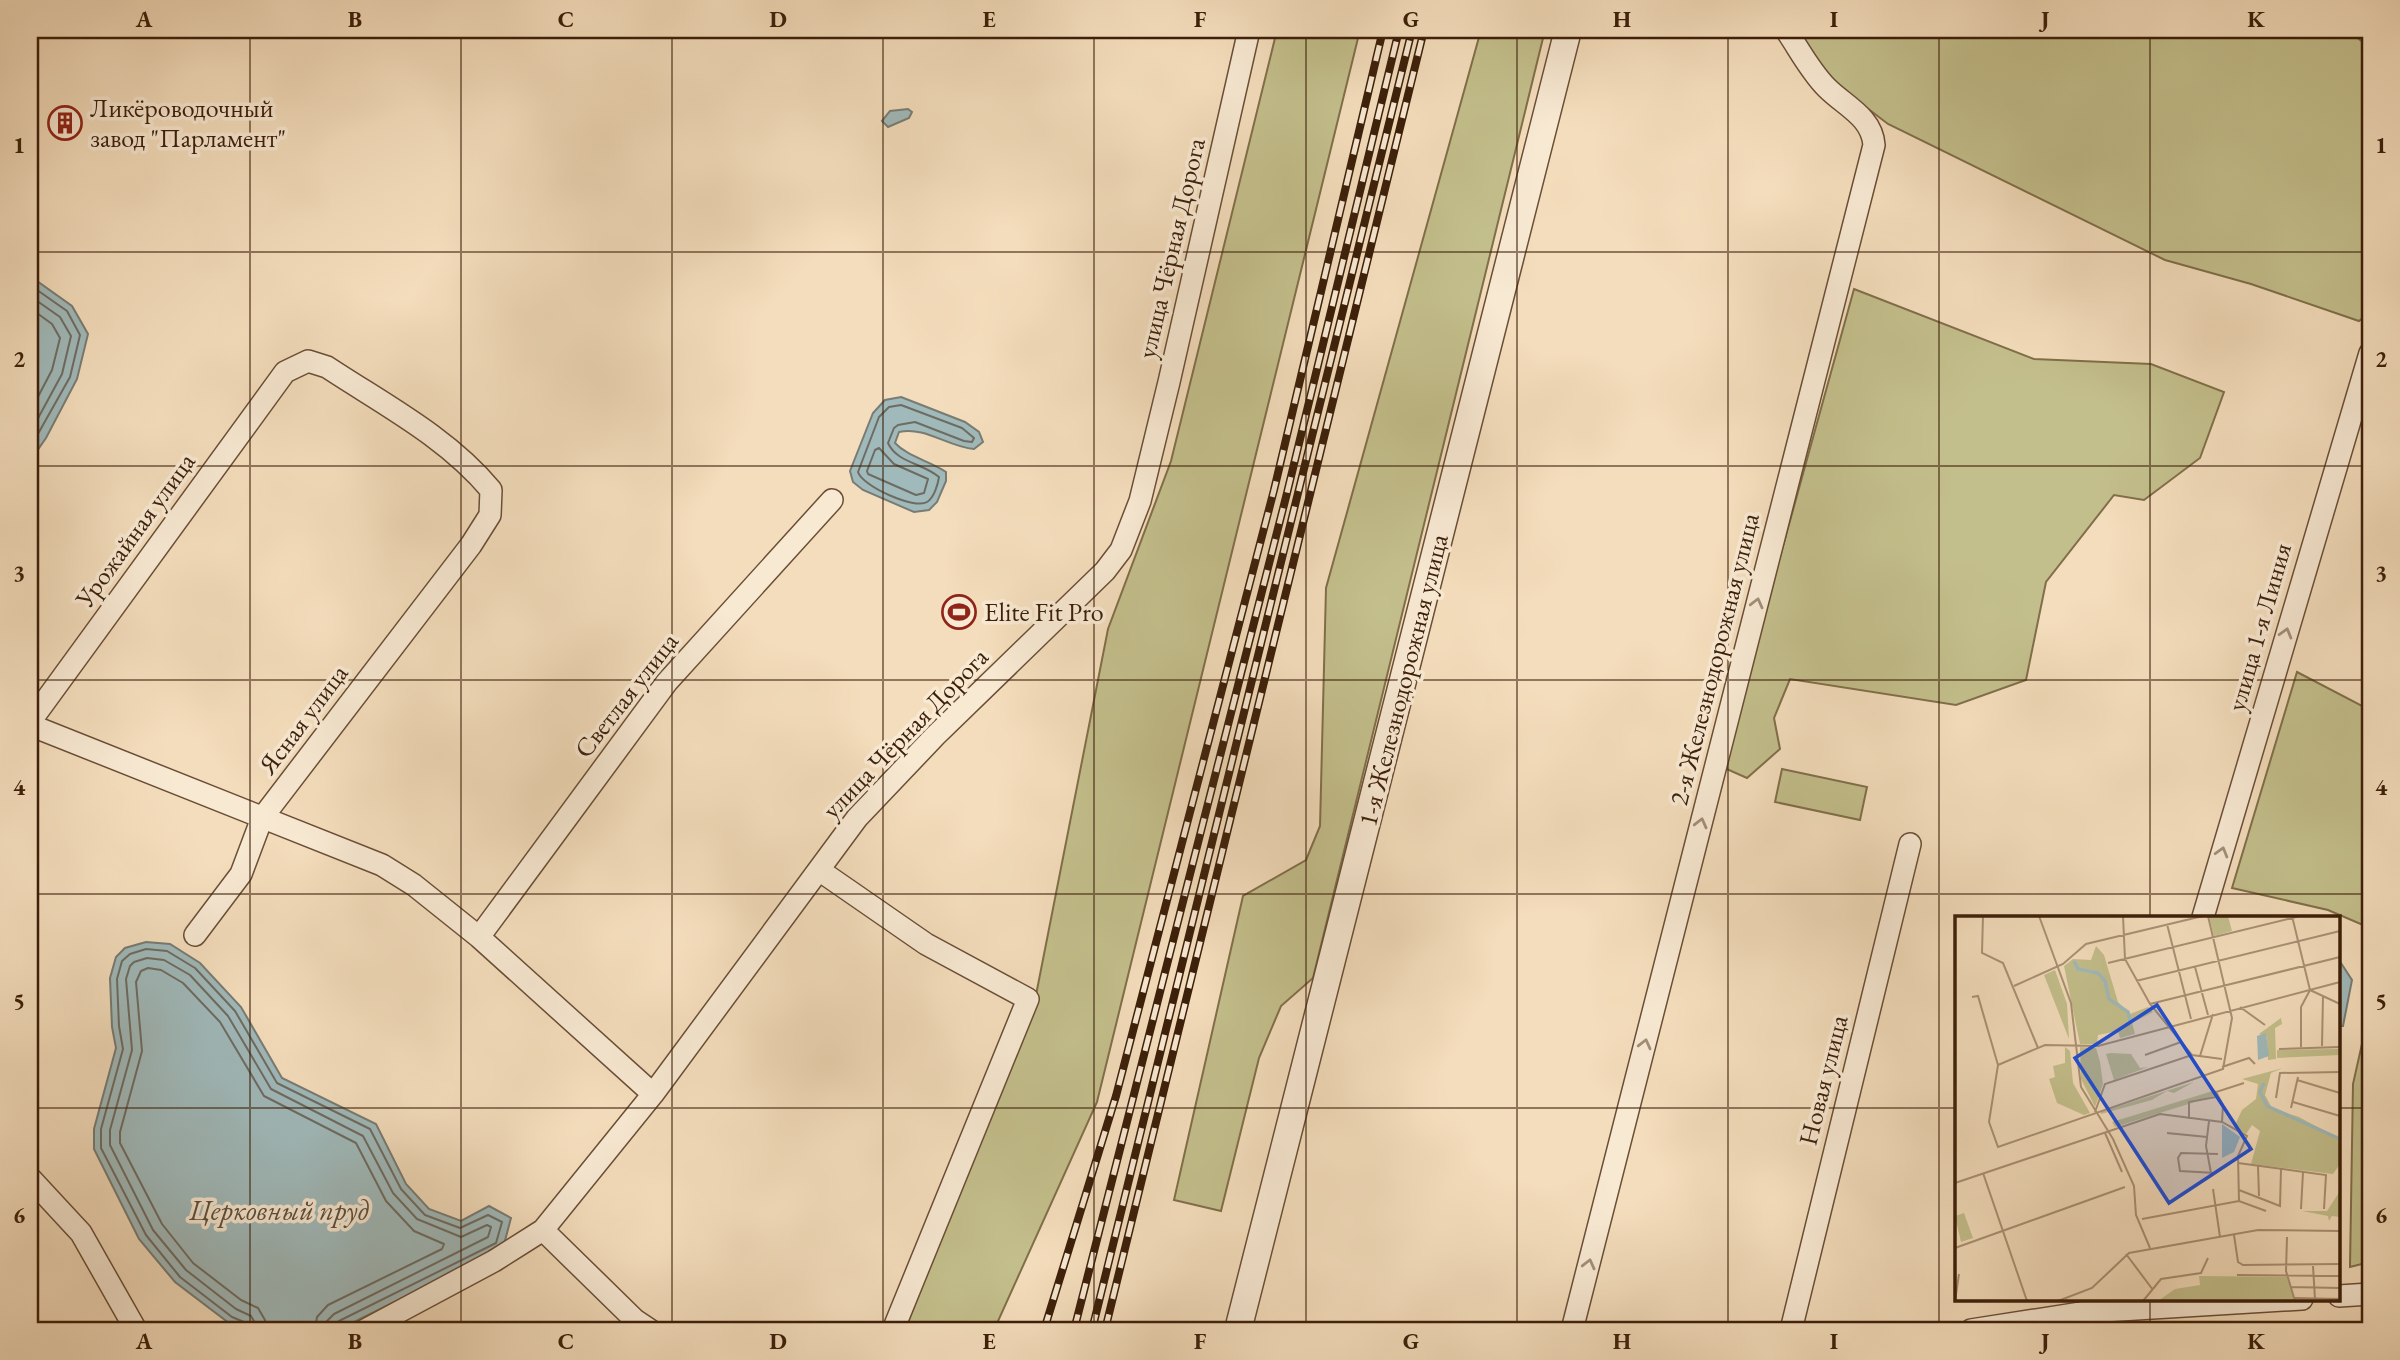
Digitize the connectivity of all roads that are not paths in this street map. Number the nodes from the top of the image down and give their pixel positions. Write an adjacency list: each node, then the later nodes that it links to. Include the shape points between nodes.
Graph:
1 (1249, 30): 10 (street, улица Чёрная Дорога, via 1140,501 1121,550 857,818)
2 (1568, 30): 25 (street, 1-я Железнодорожная улица)
3 (1786, 30): 26 (street, 2-я Железнодорожная улица, one-way to 3, via 1874,145 1866,121 1827,88)
4 (2370, 353): 11 (street, улица 1-я Линия, one-way to 4)
5 (285, 372): 7 (street, Урожайная улица); 8 (street, Ясная улица, via 308,361 327,367 449,448 491,490 490,515)
6 (832, 500): 13 (street, Светлая улица, via 667,682)
7 (30, 724): 8 (street)
8 (262, 818): 12 (street, Ясная улица, via 241,874); 13 (street, via 382,865)
9 (1910, 844): 27 (street, Новая улица)
10 (819, 870): 14 (street, улица Чёрная Дорога); 24 (street, via 926,944 1028,999)
11 (2203, 916)
12 (195, 935)
13 (479, 937): 14 (street)
14 (653, 1094): 16 (street, улица Чёрная Дорога)
15 (30, 1178): 21 (street, via 81,1233)
16 (543, 1230): 22 (street, улица Чёрная Дорога); 23 (street)
17 (2370, 1294): 18 (street)
18 (2340, 1296)
19 (2288, 1300): 20 (street)
20 (2087, 1314): 28 (street)
21 (136, 1330)
22 (365, 1330)
23 (650, 1330)
24 (893, 1330)
25 (1238, 1330)
26 (1572, 1330)
27 (1791, 1330)
28 (1970, 1330)

